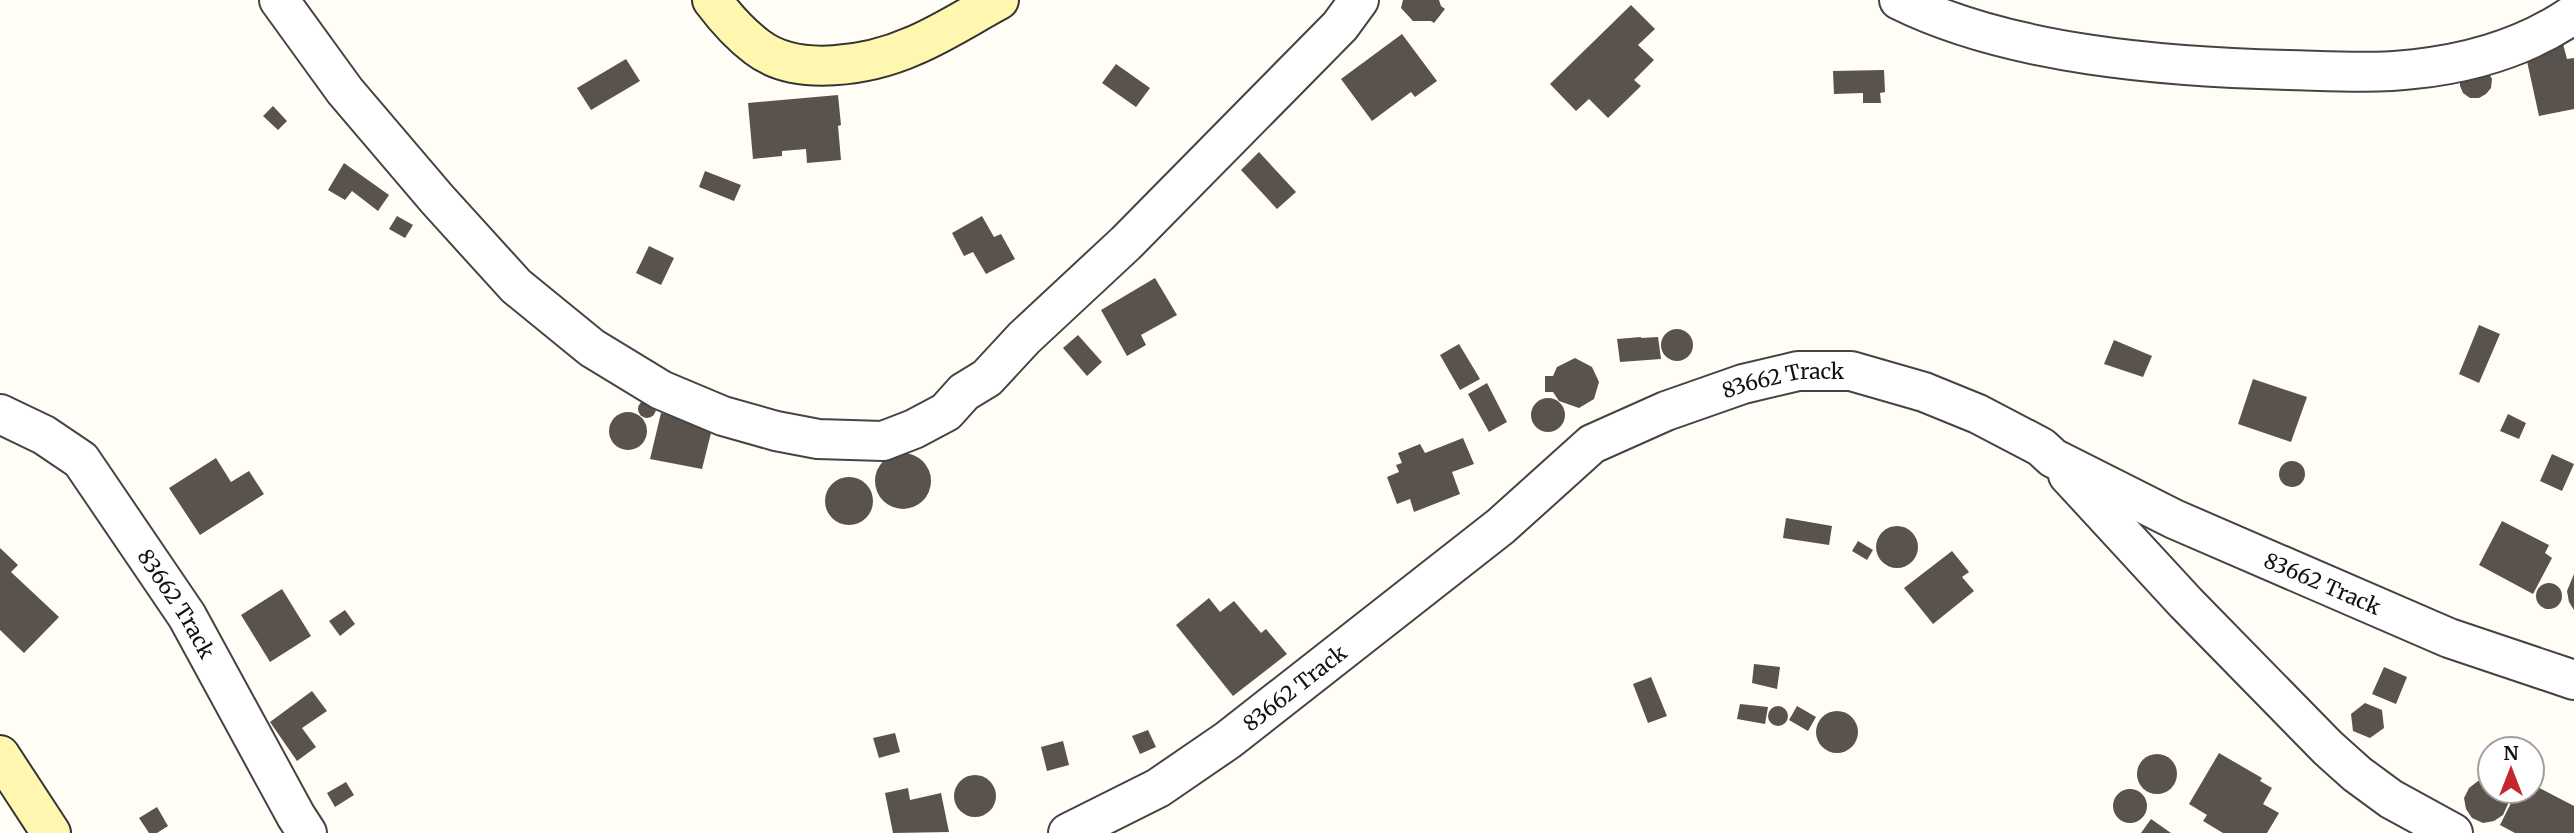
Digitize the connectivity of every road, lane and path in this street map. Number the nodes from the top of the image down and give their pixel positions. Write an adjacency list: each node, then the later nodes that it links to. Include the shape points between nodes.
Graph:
1 (279, 0): 4 (street, via 345,91 437,199 516,286 592,348 661,390 723,416 818,439 883,441 946,412 964,392 987,378 1179,190 1340,26)
2 (712, 0): 3 (street, via 757,48 790,63 833,65 877,59 915,46)
3 (999, 0)
4 (1359, 0)
5 (1899, 0): 6 (street, via 1974,28 2099,55 2207,67 2336,71 2417,69 2463,61 2501,51)
6 (2574, 14)
7 (0, 414): 12 (street, 83662 Track, via 81,460 187,616)
8 (2053, 458): 9 (street, 83662 Track, via 2174,519 2449,638); 13 (street, 83662 Track, via 1978,414 1924,392 1851,371 1798,372 1743,384 1666,411 1592,444 1501,526 1228,740 1158,788); 14 (street, via 2195,613 2328,748 2391,799)
9 (2574, 680)
10 (0, 755): 11 (street)
11 (51, 833)
12 (307, 833)
13 (1068, 833)
14 (2453, 833)

